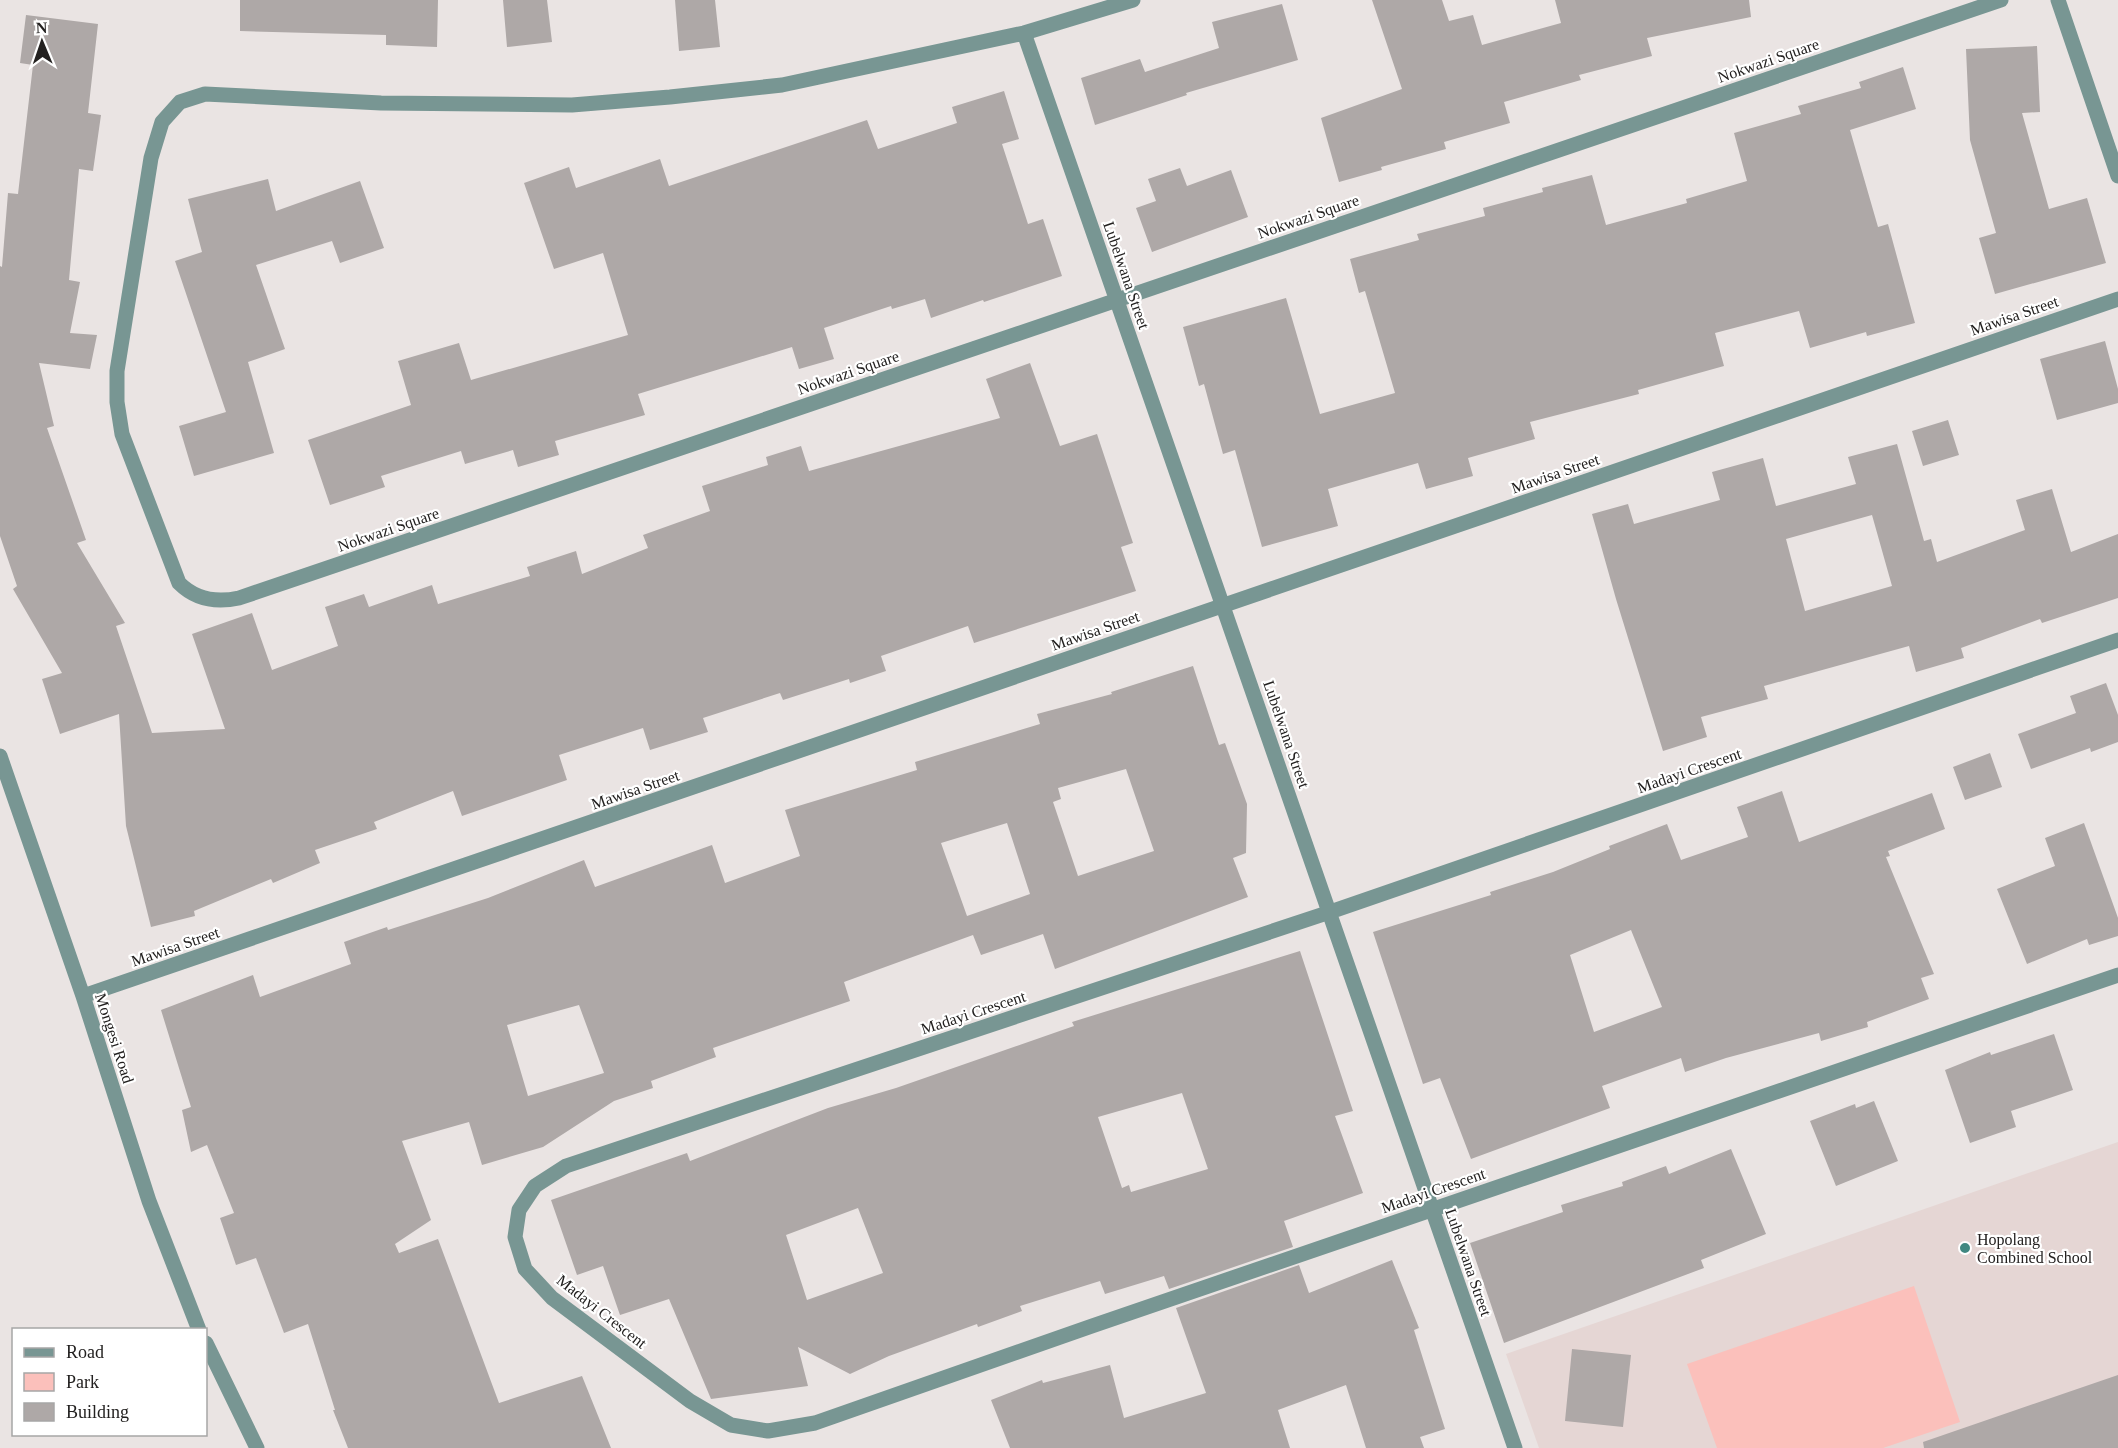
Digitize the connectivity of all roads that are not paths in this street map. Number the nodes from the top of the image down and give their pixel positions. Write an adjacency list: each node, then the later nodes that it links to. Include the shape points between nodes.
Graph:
1 (1133, 0): 4 (street, Nokwazi Square)
2 (2001, 0): 7 (street, Nokwazi Square)
3 (2058, 0): 5 (street)
4 (1024, 33): 7 (street, Lubelwana Street); 7 (street, Nokwazi Square, via 782,85 659,98 572,105 381,103 205,94 180,102 162,122 151,158 117,370 122,434 179,583 199,598 223,602)
5 (2118, 176)
6 (2118, 299): 8 (street, Mawisa Street)
7 (1117, 300): 8 (street, Lubelwana Street)
8 (1223, 605): 11 (street, Lubelwana Street); 13 (street, Mawisa Street)
9 (2118, 640): 11 (street, Madayi Crescent)
10 (0, 756): 13 (street, Mongesi Road)
11 (1330, 912): 14 (street, Lubelwana Street); 14 (street, Madayi Crescent, via 566,1166 535,1186 519,1210 515,1237 525,1269 552,1298 690,1401 731,1425 768,1431 815,1423)
12 (2118, 975): 14 (street, Madayi Crescent)
13 (83, 996): 15 (street, Mongesi Road, via 148,1201)
14 (1432, 1209): 18 (street, Lubelwana Street)
15 (199, 1328)
16 (207, 1345): 17 (street)
17 (257, 1448)
18 (1515, 1448)

